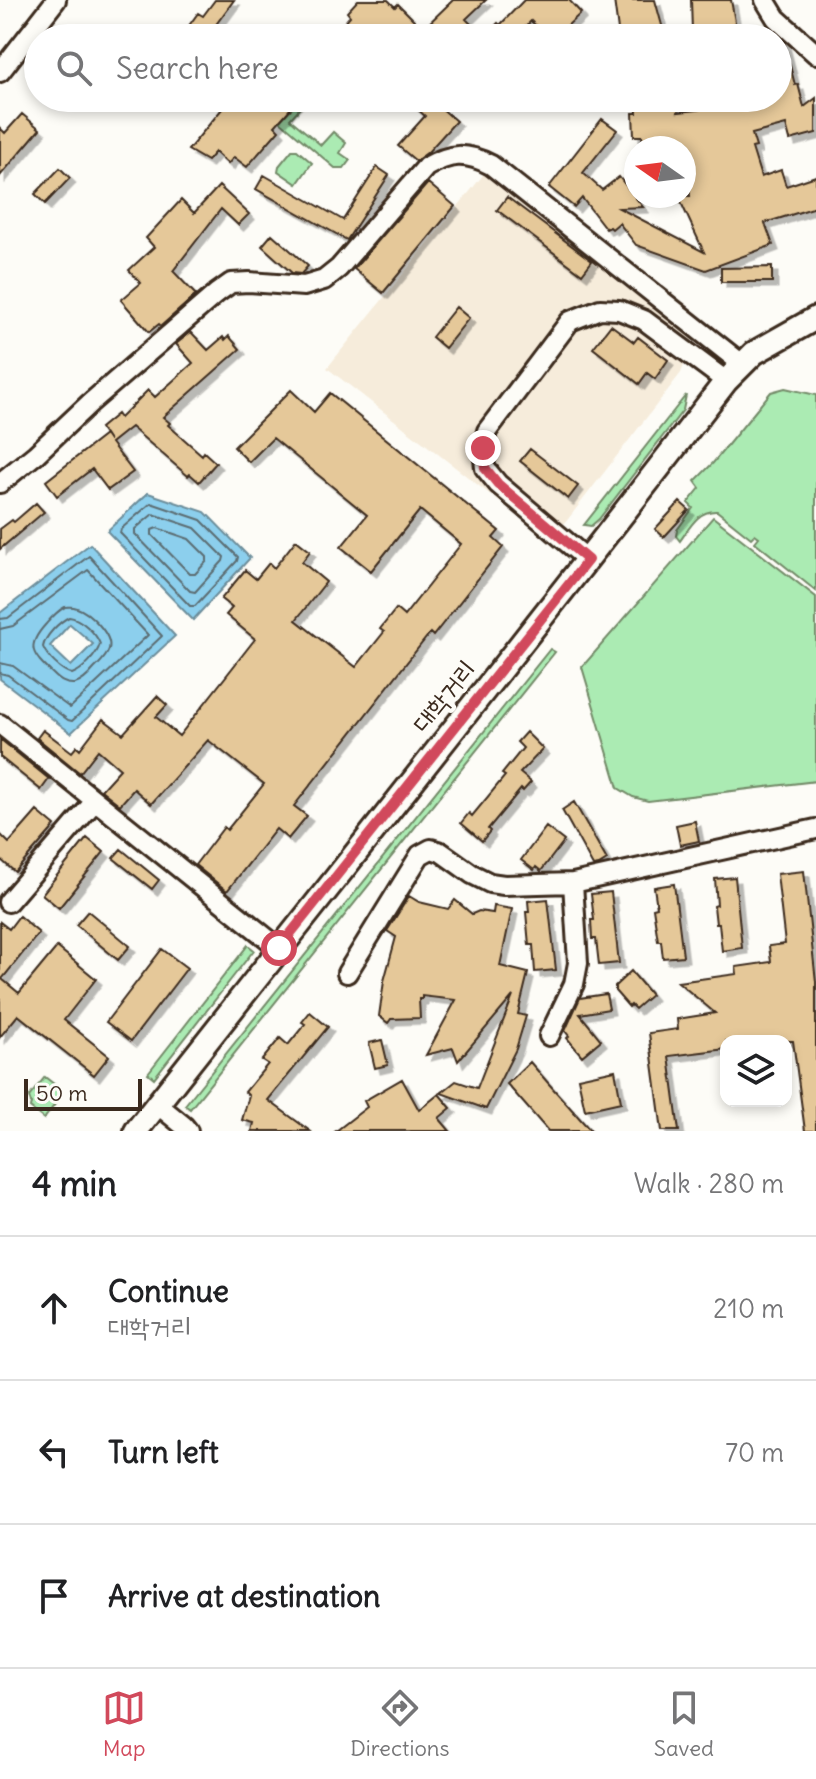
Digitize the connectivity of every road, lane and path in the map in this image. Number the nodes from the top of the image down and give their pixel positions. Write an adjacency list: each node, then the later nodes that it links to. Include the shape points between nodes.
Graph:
1 (56, 0): 3 (street)
2 (765, 0): 4 (street)
3 (37, 24)
4 (783, 24)
5 (792, 32): 7 (street)
6 (24, 41): 8 (street)
7 (816, 54)
8 (0, 72)
9 (816, 318): 10 (main road, 대학거리)
10 (742, 364): 11 (main road, 대학거리); 12 (street, via 491,165 474,156 443,157 426,167 324,280 304,286 231,283)
11 (726, 381): 13 (main road, 대학거리); 13 (street, via 644,320 619,310 600,309 570,321 487,431 483,448 485,468 498,484)
12 (0, 483)
13 (588, 560): 19 (main road, 대학거리)
14 (0, 724): 15 (street)
15 (95, 801): 18 (street); 19 (street)
16 (816, 829): 17 (street)
17 (573, 883): 20 (street, via 490,883 431,849 420,855); 21 (street, via 578,963 574,984)
18 (8, 902)
19 (279, 948): 22 (main road, 대학거리)
20 (347, 973)
21 (549, 1036)
22 (157, 1104): 23 (main road, 대학거리); 24 (street)
23 (136, 1131)
24 (188, 1131)

